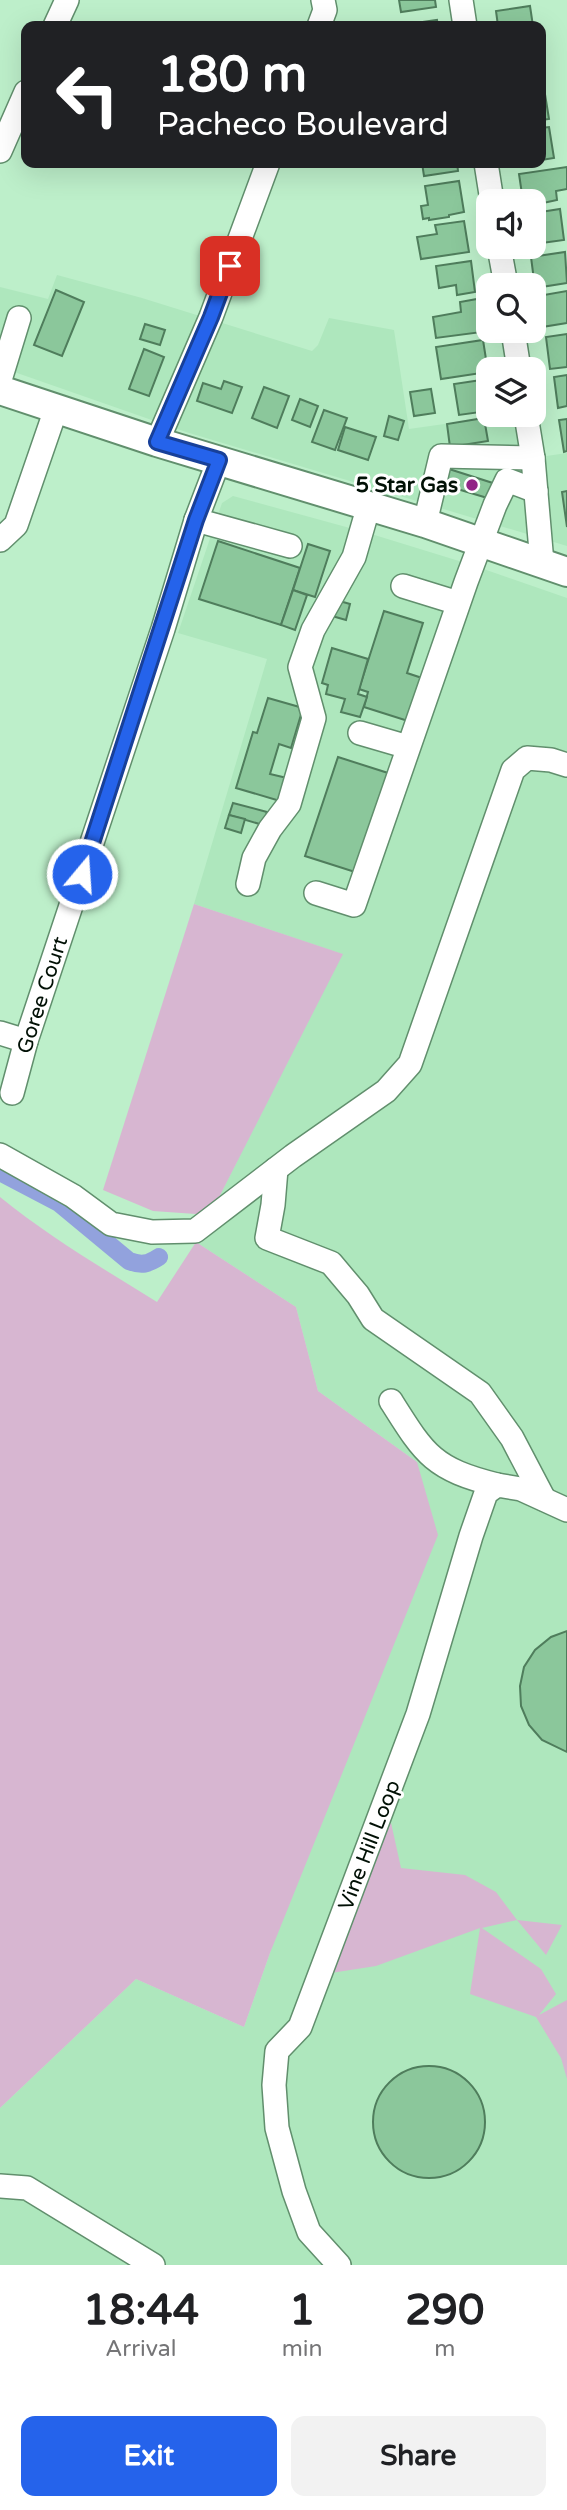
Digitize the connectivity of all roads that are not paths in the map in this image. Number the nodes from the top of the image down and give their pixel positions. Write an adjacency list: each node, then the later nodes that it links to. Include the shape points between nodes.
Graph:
1 (67, 0): 4 (street)
2 (323, 0): 5 (street)
3 (461, 0): 6 (street)
4 (57, 21)
5 (321, 21)
6 (464, 21)
7 (21, 103): 8 (street)
8 (0, 151)
9 (266, 168): 17 (street, via 211,317)
10 (487, 168): 11 (street)
11 (490, 189)
12 (19, 318): 13 (street)
13 (0, 380)
14 (0, 390): 15 (main road)
15 (56, 409): 17 (main road); 25 (street, via 16,525)
16 (528, 427): 18 (street)
17 (157, 442): 19 (main road)
18 (533, 458): 20 (street); 21 (street)
19 (219, 460): 22 (main road); 23 (street, Goree Court)
20 (507, 469): 21 (street); 24 (street, via 441,456); 26 (street)
21 (536, 491): 28 (street)
22 (369, 505): 24 (main road); 34 (street, via 354,556 313,630 300,667 314,718 289,804 254,858)
23 (196, 520): 27 (street); 37 (street, Goree Court)
24 (425, 523): 26 (main road)
25 (0, 540)
26 (482, 542): 28 (main road); 30 (street)
27 (290, 546)
28 (554, 568)
29 (403, 586): 30 (street)
30 (458, 603): 32 (street)
31 (360, 733): 32 (street)
32 (408, 747): 35 (street, via 354,905)
33 (567, 765): 40 (street, via 527,758 513,770 410,1064 386,1091)
34 (248, 884)
35 (316, 893)
36 (0, 1033): 37 (street)
37 (26, 1041): 38 (street, Goree Court)
38 (12, 1093)
39 (0, 1155): 40 (street, via 73,1196 111,1224 152,1232 195,1231)
40 (276, 1169): 43 (street, via 267,1238 331,1264 373,1319 480,1393 512,1438)
41 (391, 1402): 42 (street, via 436,1463)
42 (497, 1485): 43 (street); 47 (street, Vine Hill Loop, via 486,1493 418,1714 300,2027 277,2051 277,2129 294,2191 309,2232)
43 (544, 1499): 44 (street)
44 (567, 1510)
45 (0, 2186): 46 (street, via 27,2188)
46 (152, 2265)
47 (339, 2265)

